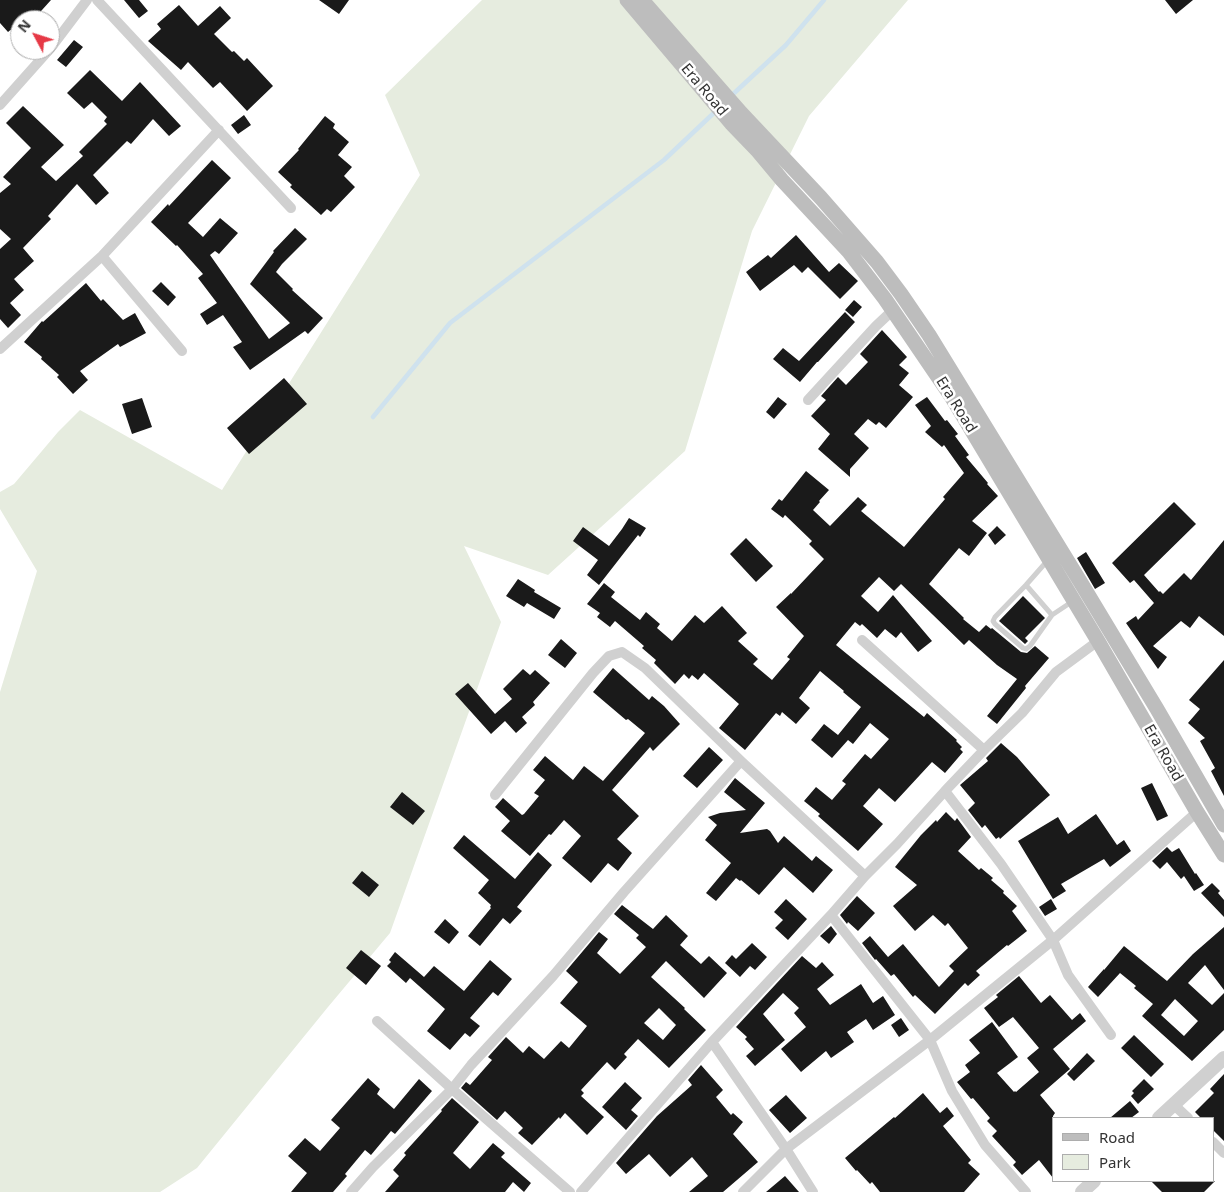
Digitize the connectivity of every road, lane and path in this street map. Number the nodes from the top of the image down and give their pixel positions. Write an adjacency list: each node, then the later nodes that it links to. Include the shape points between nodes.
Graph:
1 (88, 0): 5 (street)
2 (97, 0): 10 (street)
3 (627, 0): 7 (main road, Era Road)
4 (642, 0): 7 (main road)
5 (60, 37)
6 (41, 60): 8 (street)
7 (716, 95): 9 (main road, Era Road)
8 (0, 106)
9 (736, 118): 13 (main road, Era Road, via 757,150 849,252); 28 (main road, via 822,198 877,262 929,335)
10 (219, 130): 11 (street); 12 (street)
11 (291, 208)
12 (102, 256): 14 (street); 15 (street)
13 (893, 310): 16 (street); 17 (main road, Era Road, via 951,396)
14 (0, 349)
15 (182, 351)
16 (808, 400)
17 (1049, 559): 18 (lane); 19 (main road, Era Road)
18 (1026, 585): 20 (lane); 20 (lane, via 995,617 995,624 1026,649)
19 (1074, 600): 20 (lane); 22 (main road, Era Road)
20 (1052, 615)
21 (862, 640): 23 (street)
22 (1098, 641): 23 (street, via 1056,672 1022,713); 27 (main road, Era Road)
23 (984, 750): 25 (street)
24 (741, 761): 26 (street, via 645,668 622,652 609,656 593,673); 30 (street); 38 (street)
25 (945, 791): 30 (street); 32 (street)
26 (495, 795)
27 (1197, 812): 29 (main road, Era Road); 32 (street)
28 (1224, 825)
29 (1224, 854)
30 (865, 876): 31 (street)
31 (831, 916): 35 (street); 36 (street)
32 (1053, 940): 34 (street, via 1068,975); 35 (street)
33 (377, 1021): 38 (street)
34 (1110, 1036)
35 (930, 1040): 43 (street); 51 (street, via 952,1091 985,1145)
36 (712, 1042): 43 (street); 48 (street)
37 (1224, 1058): 39 (street)
38 (452, 1089): 46 (street); 47 (street)
39 (1173, 1104): 40 (street); 41 (street)
40 (1160, 1117)
41 (1187, 1117)
42 (1214, 1143): 44 (street)
43 (786, 1149): 49 (street); 50 (street)
44 (1224, 1152)
45 (1093, 1182): 52 (street)
46 (351, 1192)
47 (570, 1192)
48 (581, 1192)
49 (743, 1192)
50 (813, 1192)
51 (1026, 1192)
52 (1082, 1192)

